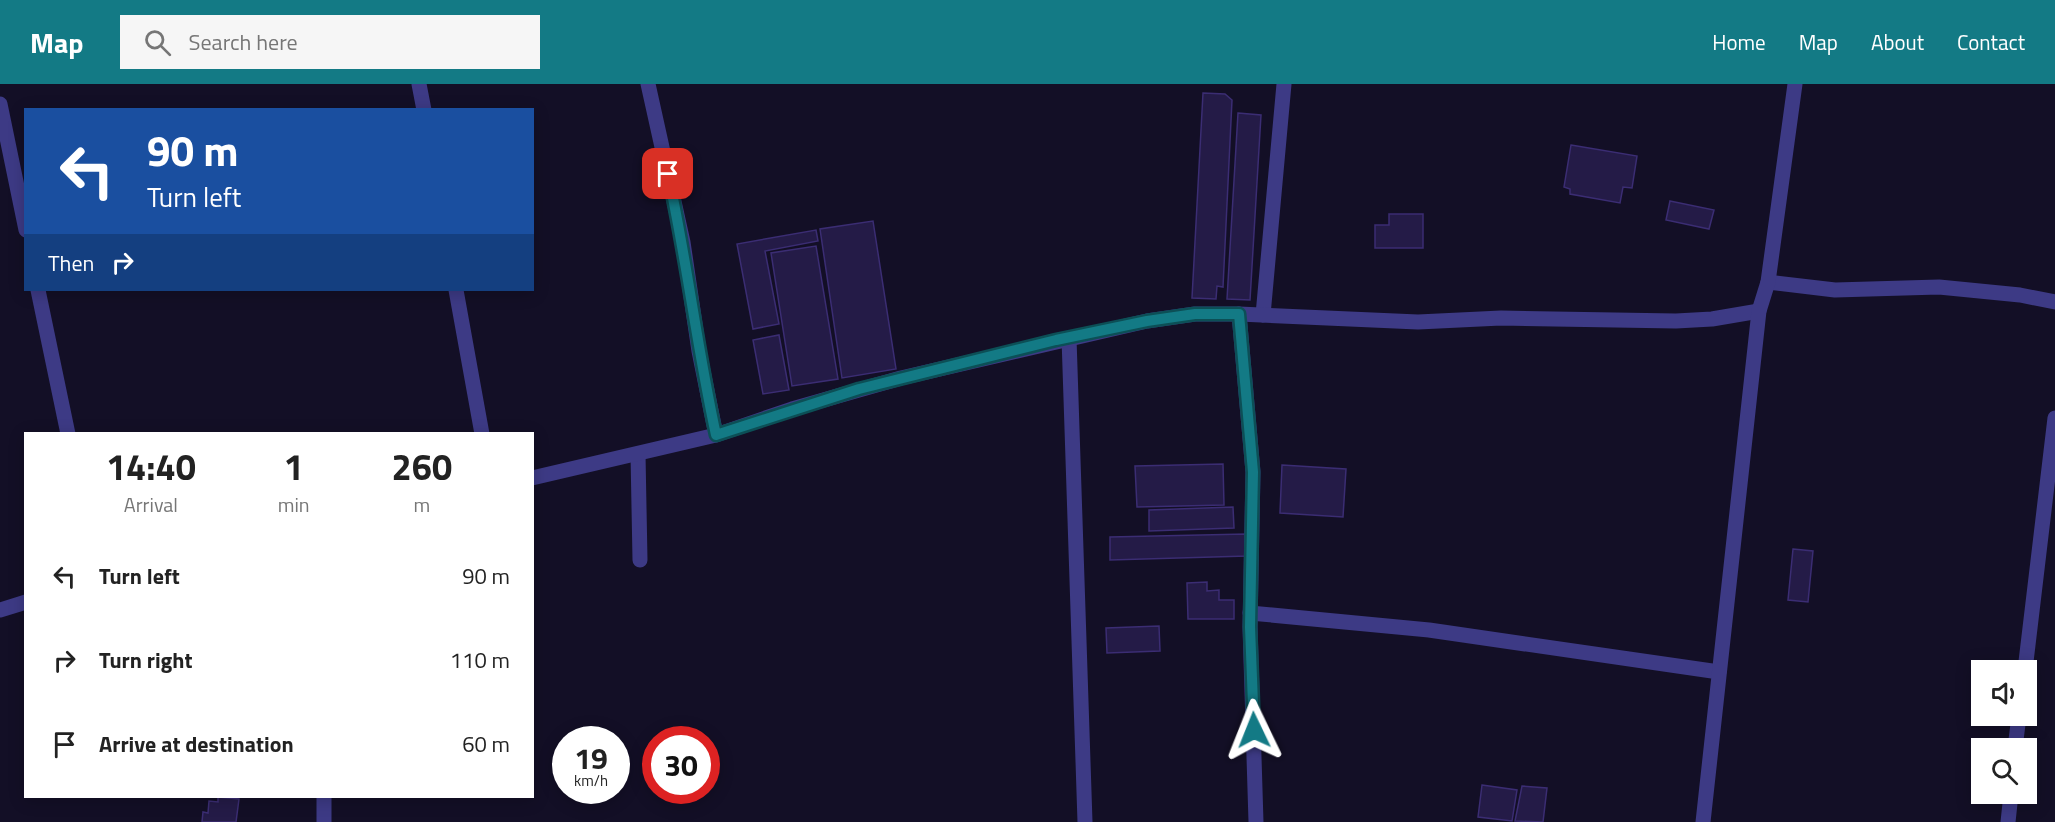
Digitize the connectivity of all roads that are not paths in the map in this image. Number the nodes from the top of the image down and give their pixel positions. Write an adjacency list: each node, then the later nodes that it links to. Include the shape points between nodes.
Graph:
1 (419, 84): 6 (street)
2 (648, 84): 19 (street, via 683,242)
3 (1284, 84): 14 (street)
4 (1796, 84): 8 (street)
5 (0, 104): 7 (street)
6 (424, 108)
7 (24, 220)
8 (1768, 282): 11 (street, via 1820,289 1940,287); 12 (street)
9 (38, 291): 17 (street)
10 (456, 291): 18 (street)
11 (2055, 302)
12 (1759, 311): 14 (street, via 1676,321 1501,318 1418,322); 27 (street)
13 (1239, 314): 14 (street); 15 (street, via 1195,314); 25 (street, via 1253,472)
14 (1263, 315)
15 (1069, 338): 19 (street, via 859,389); 31 (street)
16 (2055, 418): 26 (street)
17 (68, 432)
18 (482, 432)
19 (716, 435): 20 (street)
20 (638, 454): 21 (street); 22 (street)
21 (534, 478)
22 (640, 560)
23 (24, 603): 24 (street)
24 (0, 610)
25 (1250, 613): 27 (street, via 1429,630); 32 (street)
26 (2026, 660)
27 (1719, 672): 33 (street)
28 (324, 798): 30 (street)
29 (2010, 804): 34 (street)
30 (324, 822)
31 (1085, 822)
32 (1256, 822)
33 (1703, 822)
34 (2008, 822)

